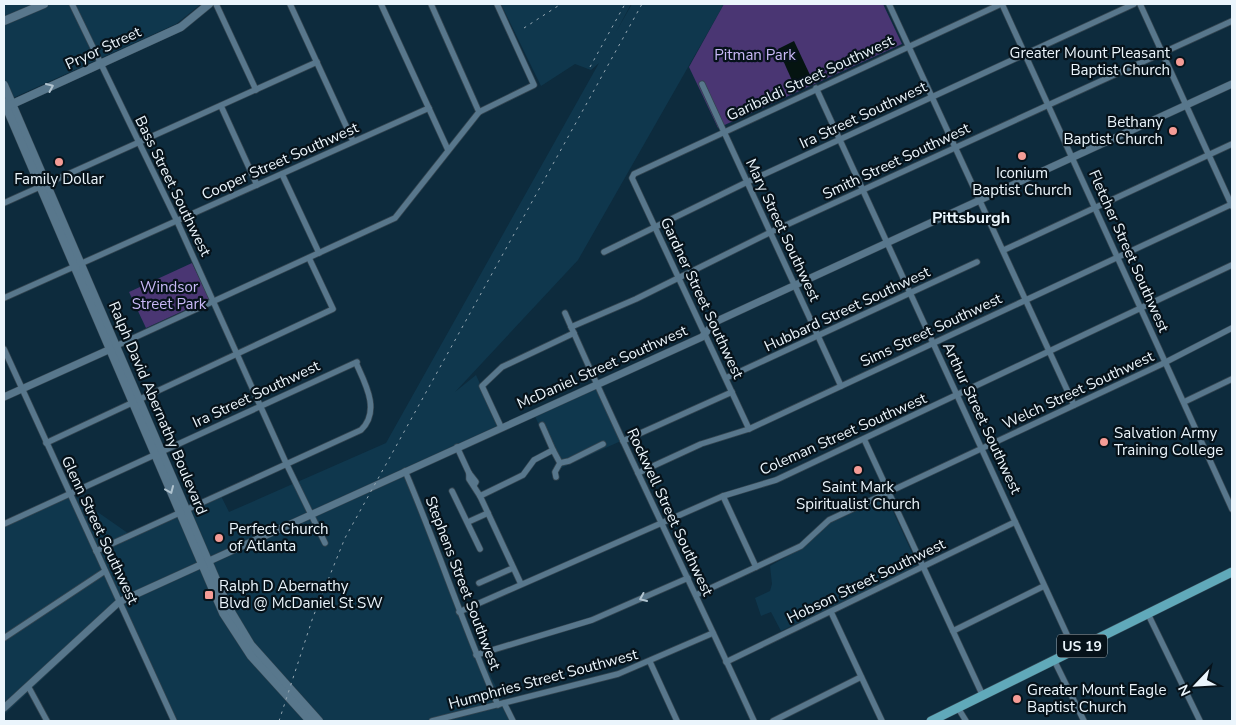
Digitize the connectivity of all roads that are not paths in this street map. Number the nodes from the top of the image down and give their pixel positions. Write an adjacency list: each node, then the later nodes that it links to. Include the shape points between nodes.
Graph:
1 (44, 4): 13 (main road)
2 (72, 4): 19 (street, Bass Street Southwest)
3 (209, 4): 19 (main road, Pryor Street, via 181,27)
4 (216, 4): 24 (street)
5 (290, 4): 18 (street)
6 (381, 4): 30 (street)
7 (431, 4): 31 (street)
8 (497, 4): 31 (street, via 534,85)
9 (889, 4): 15 (street)
10 (1001, 4): 15 (street, Garibaldi Street Southwest); 17 (street, Fletcher Street Southwest)
11 (1134, 4): 17 (street, Ira Street Southwest)
12 (1140, 4): 16 (street)
13 (4, 21)
14 (1232, 21): 16 (street, Smith Street Southwest)
15 (909, 46): 23 (street, Garibaldi Street Southwest); 25 (street)
16 (1163, 52): 26 (street, Smith Street Southwest); 27 (street)
17 (1024, 54): 25 (street, Ira Street Southwest); 26 (street, Fletcher Street Southwest)
18 (317, 62): 24 (street); 34 (street)
19 (100, 64): 28 (main road, Pryor Street, one-way to 19); 35 (street, Bass Street Southwest)
20 (702, 84): 32 (street, Mary Street Southwest)
21 (1232, 84): 27 (street, McDaniel Street Southwest)
22 (4, 85): 28 (main road, Ralph David Abernathy Boulevard)
23 (816, 88): 32 (street, Garibaldi Street Southwest); 33 (street, Arthur Street Southwest)
24 (256, 90): 29 (street)
25 (932, 96): 33 (street, Ira Street Southwest); 37 (street)
26 (1048, 104): 37 (street, Smith Street Southwest); 40 (street, Fletcher Street Southwest)
27 (1186, 104): 39 (street); 40 (street, McDaniel Street Southwest)
28 (6, 105): 45 (main road, Ralph David Abernathy Boulevard)
29 (221, 106): 35 (street); 44 (street)
30 (429, 108): 34 (street, Cooper Street Southwest); 38 (street)
31 (479, 112): 38 (street)
32 (724, 132): 42 (street, Garibaldi Street Southwest, via 634,174); 43 (street, Mary Street Southwest)
33 (840, 139): 43 (street, Ira Street Southwest); 46 (street, Arthur Street Southwest)
34 (353, 141): 41 (street, Cooper Street Southwest)
35 (138, 143): 45 (street); 51 (street, Bass Street Southwest)
36 (1232, 144): 39 (street)
37 (956, 147): 46 (street, Smith Street Southwest); 47 (street)
38 (448, 150): 57 (street, via 396,218)
39 (1209, 155): 49 (street); 50 (street)
40 (1072, 157): 47 (street, McDaniel Street Southwest); 50 (street, Fletcher Street Southwest)
41 (282, 174): 44 (street, Cooper Street Southwest); 57 (street)
42 (632, 178): 52 (street, Gardner Street Southwest)
43 (747, 182): 52 (street, Ira Street Southwest); 53 (street, Mary Street Southwest)
44 (257, 185): 51 (street, Cooper Street Southwest)
45 (44, 186): 48 (street); 61 (main road, Ralph David Abernathy Boulevard)
46 (863, 190): 53 (street, Smith Street Southwest); 54 (street, Arthur Street Southwest)
47 (980, 200): 54 (street, McDaniel Street Southwest); 55 (street)
48 (4, 203)
49 (1232, 204): 58 (street, Sims Street Southwest)
50 (1096, 207): 55 (street); 58 (street, Fletcher Street Southwest)
51 (178, 221): 61 (street, Cooper Street Southwest); 68 (street, Bass Street Southwest)
52 (655, 226): 56 (street, Ira Street Southwest); 63 (street, Gardner Street Southwest)
53 (770, 233): 63 (street, Smith Street Southwest); 64 (street, Mary Street Southwest)
54 (888, 243): 64 (street, McDaniel Street Southwest); 65 (street, Arthur Street Southwest)
55 (1004, 250): 67 (street)
56 (604, 252)
57 (319, 253): 59 (street)
58 (1118, 257): 67 (street, Sims Street Southwest); 69 (street, Fletcher Street Southwest)
59 (309, 258): 68 (street); 79 (street, via 333,309)
60 (977, 262): 65 (street, Hubbard Street Southwest)
61 (78, 265): 66 (street, Cooper Street Southwest); 77 (main road, Ralph David Abernathy Boulevard)
62 (1232, 265): 69 (street, Coleman Street Southwest)
63 (679, 278): 71 (street, Smith Street Southwest); 74 (street, Gardner Street Southwest)
64 (795, 286): 74 (street, McDaniel Street Southwest, via 714,322); 75 (street, Mary Street Southwest)
65 (911, 293): 75 (street, Hubbard Street Southwest); 76 (street, Arthur Street Southwest)
66 (4, 298)
67 (1026, 300): 76 (street, Sims Street Southwest); 80 (street)
68 (214, 301): 77 (street); 79 (street, Bass Street Southwest)
69 (1141, 308): 80 (street, Coleman Street Southwest); 81 (street, Fletcher Street Southwest)
70 (565, 313): 71 (street, Rockwell Street Southwest)
71 (571, 327): 73 (street, Rockwell Street Southwest)
72 (1232, 328): 81 (street, Welch Street Southwest)
73 (574, 333): 84 (street, Rockwell Street Southwest); 95 (street, via 502,367 482,386)
74 (705, 333): 82 (street, Gardner Street Southwest); 84 (street, McDaniel Street Southwest)
75 (818, 336): 82 (street, Hubbard Street Southwest); 85 (street, Mary Street Southwest)
76 (933, 343): 85 (street, Sims Street Southwest); 88 (street, Arthur Street Southwest)
77 (113, 348): 86 (street); 90 (main road, Ralph David Abernathy Boulevard)
78 (4, 349): 86 (street, Glenn Street Southwest)
79 (236, 352): 90 (street); 92 (street, Bass Street Southwest)
80 (1049, 352): 88 (street, Coleman Street Southwest); 93 (street)
81 (1166, 362): 91 (street, Fletcher Street Southwest); 93 (street, Welch Street Southwest)
82 (726, 378): 87 (street, Gardner Street Southwest)
83 (1232, 379): 91 (street)
84 (596, 385): 95 (street, McDaniel Street Southwest); 98 (street, Rockwell Street Southwest)
85 (842, 386): 96 (street, Sims Street Southwest)
86 (22, 389): 89 (street); 99 (street, Glenn Street Southwest)
87 (732, 392): 96 (street, Gardner Street Southwest); 98 (street)
88 (957, 395): 97 (street, Coleman Street Southwest); 102 (street, Arthur Street Southwest)
89 (4, 397)
90 (136, 401): 99 (street); 104 (main road, Ralph David Abernathy Boulevard)
91 (1184, 402): 115 (street, Fletcher Street Southwest)
92 (260, 406): 104 (street, Ira Street Southwest); 105 (street, Bass Street Southwest); 105 (street, Ira Street Southwest, via 357,362 369,392 369,423 362,430)
93 (1074, 406): 102 (street, Welch Street Southwest)
94 (542, 425): 103 (street)
95 (501, 427): 101 (street, McDaniel Street Southwest)
96 (749, 429): 108 (street, Sims Street Southwest, via 701,444)
97 (864, 439): 111 (street); 114 (street, Coleman Street Southwest, via 776,480)
98 (623, 441): 108 (street, Rockwell Street Southwest)
99 (46, 443): 112 (street, Glenn Street Southwest)
100 (603, 444): 106 (street)
101 (457, 447): 107 (street, McDaniel Street Southwest); 113 (street)
102 (982, 449): 111 (street, Welch Street Southwest); 121 (street, Arthur Street Southwest)
103 (553, 450): 106 (street); 113 (street, via 534,460 523,476)
104 (159, 453): 112 (street, Ira Street Southwest); 116 (main road, Ralph David Abernathy Boulevard)
105 (286, 463): 116 (street); 118 (street, Bass Street Southwest)
106 (560, 463): 109 (street)
107 (404, 471): 118 (street, McDaniel Street Southwest); 138 (street, Stephens Street Southwest, via 439,552)
108 (638, 473): 119 (street, Rockwell Street Southwest)
109 (556, 477)
110 (452, 491): 120 (street)
111 (889, 492): 127 (street, Welch Street Southwest, via 829,520 801,546); 129 (street)
112 (70, 494): 122 (street, Ira Street Southwest); 125 (street, Glenn Street Southwest)
113 (480, 496): 117 (street)
114 (723, 496): 119 (street, Coleman Street Southwest); 127 (street)
115 (1232, 509)
116 (183, 510): 125 (street); 126 (main road, Ralph David Abernathy Boulevard)
117 (488, 513): 120 (street); 128 (street)
118 (310, 514): 123 (street, Bass Street Southwest); 126 (street, McDaniel Street Southwest)
119 (662, 521): 132 (street, Rockwell Street Southwest); 133 (street, Coleman Street Southwest)
120 (468, 522): 124 (street)
121 (1015, 522): 129 (street, Hobson Street Southwest); 135 (street, Arthur Street Southwest)
122 (4, 524)
123 (325, 543)
124 (480, 549)
125 (96, 551): 130 (street, Glenn Street Southwest)
126 (206, 563): 137 (street, McDaniel Street Southwest); 157 (main road, Ralph David Abernathy Boulevard, via 223,613 243,647); 158 (main road, Ralph David Abernathy Boulevard, via 251,645)
127 (756, 567): 136 (street, Welch Street Southwest)
128 (513, 568): 133 (street); 134 (street)
129 (924, 568): 139 (street, Hobson Street Southwest); 141 (street)
130 (105, 571): 137 (street, Glenn Street Southwest); 143 (street)
131 (1232, 572): 140 (main road, US 19)
132 (688, 578): 136 (street, Rockwell Street Southwest); 145 (street, one-way to 145, via 592,620)
133 (520, 581): 138 (street, Coleman Street Southwest)
134 (479, 583)
135 (1044, 586): 141 (street); 144 (street, Arthur Street Southwest)
136 (696, 595): 142 (street, Rockwell Street Southwest)
137 (119, 602): 150 (street, McDaniel Street Southwest); 156 (street, Glenn Street Southwest)
138 (458, 612): 145 (street, Stephens Street Southwest)
139 (831, 612): 148 (street, Hobson Street Southwest); 149 (street)
140 (1148, 614): 144 (main road, US 19); 168 (street)
141 (953, 631): 151 (street)
142 (713, 633): 147 (street, Humphries Street Southwest); 148 (street, Rockwell Street Southwest)
143 (4, 637)
144 (1074, 650): 146 (main road, US 19)
145 (476, 655): 152 (street, Stephens Street Southwest)
146 (1054, 660): 151 (main road, US 19); 167 (street)
147 (650, 662): 152 (street, Humphries Street Southwest, via 618,674); 161 (street)
148 (726, 662): 162 (street, Rockwell Street Southwest)
149 (861, 677): 163 (street); 164 (street)
150 (28, 686): 153 (street, McDaniel Street Southwest); 155 (street)
151 (983, 696): 154 (main road, US 19)
152 (501, 704): 159 (street, Humphries Street Southwest); 160 (street, Stephens Street Southwest)
153 (4, 708)
154 (958, 708): 165 (main road, US 19); 166 (street)
155 (47, 721)
156 (174, 721)
157 (310, 721)
158 (319, 721)
159 (432, 721)
160 (512, 721)
161 (677, 721)
162 (754, 721)
163 (773, 721)
164 (882, 721)
165 (931, 721)
166 (966, 721)
167 (1084, 721)
168 (1200, 721)

